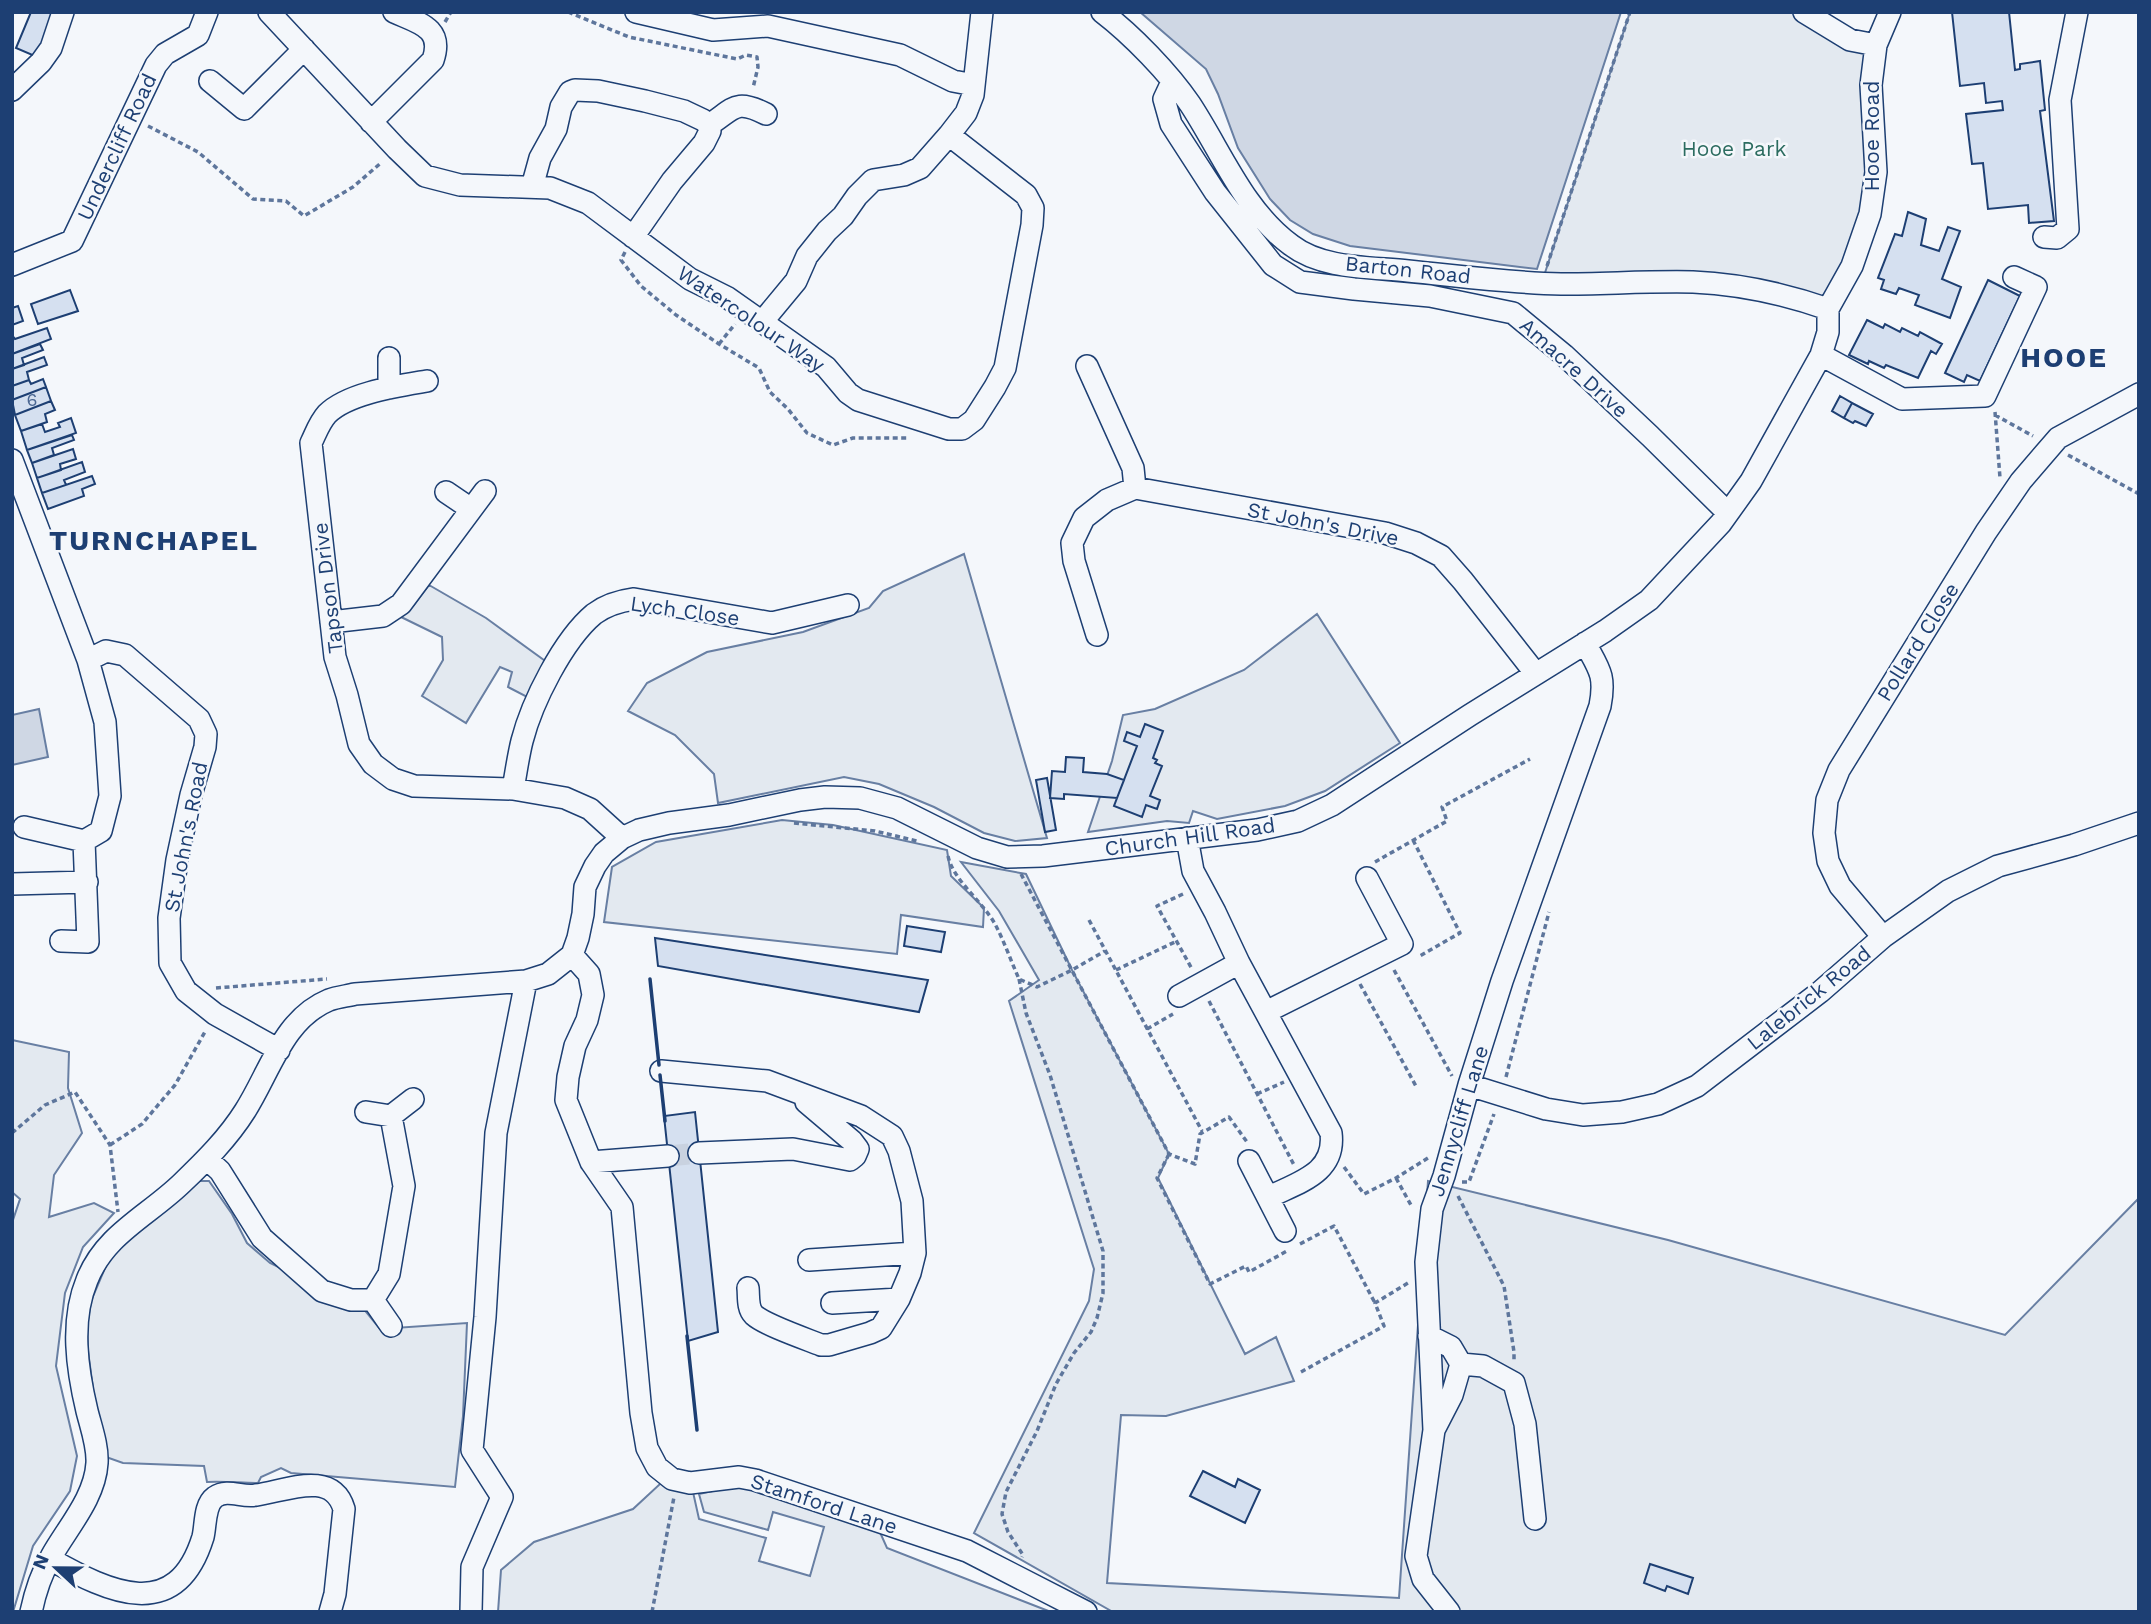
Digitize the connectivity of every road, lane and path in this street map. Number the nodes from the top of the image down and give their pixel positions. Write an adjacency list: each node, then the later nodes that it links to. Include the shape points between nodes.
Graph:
1 (63, 12): 15 (street, via 51,48 41,62)
2 (207, 12): 20 (street, Undercliff Road, via 198,35 165,54 156,65)
3 (270, 12): 14 (street, Watercolour Way)
4 (394, 12): 21 (street, via 427,28 437,47 432,60)
5 (568, 12): 19 (path, via 629,37 737,59 757,57)
6 (636, 12): 18 (street, via 713,30 768,26 900,55 953,81)
7 (982, 12): 18 (street)
8 (1102, 12): 17 (street, Barton Road)
9 (1630, 12): 30 (path)
10 (1804, 12): 13 (street, via 1850,40)
11 (1890, 12): 13 (street, Hooe Road)
12 (2077, 12): 27 (street, via 2060,100 2068,229 2057,238)
13 (1876, 45): 31 (street, Hooe Road, via 1871,85 1876,172 1870,214 1852,266)
14 (304, 49): 16 (street, via 244,109); 21 (street, Watercolour Way)
15 (17, 79)
16 (210, 81)
17 (1172, 82): 30 (street, Barton Road, via 1266,222 1306,255 1354,266); 51 (street, Amacre Drive, via 1164,99 1171,124 1214,192 1273,265 1300,282 1430,296 1513,313 1564,355)
18 (974, 85): 23 (street, via 966,113)
19 (757, 110): 22 (street, via 736,106)
20 (131, 117): 24 (path, via 198,152 253,199 286,201 304,216 353,187); 28 (street, Undercliff Road, via 72,241)
21 (372, 121): 24 (street, Watercolour Way)
22 (709, 125): 25 (street, via 684,111 645,101 598,91 569,92); 26 (street, via 704,144)
23 (949, 135): 32 (street, via 920,168 873,180 807,256 796,281); 32 (street, Watercolour Way, via 1026,195 1032,208 1010,349 995,387 974,420 962,429 949,429 858,400 826,367)
24 (397, 149): 25 (street, Watercolour Way, via 425,176 460,186)
25 (532, 187): 26 (street, Watercolour Way, via 550,188 588,203)
26 (634, 237): 32 (street, Watercolour Way, via 690,279); 42 (path, via 621,260 641,286 676,315 759,368 770,392 807,433 833,445 853,438)
27 (2044, 237)
28 (12, 265)
29 (2014, 277): 33 (street, via 2036,288 1985,396 1902,399)
30 (1542, 282): 31 (street, Barton Road, via 1696,282 1754,289)
31 (1828, 309): 33 (street, Hooe Road)
32 (762, 322)
33 (1821, 355): 36 (street, Hooe Road)
34 (389, 358): 38 (street)
35 (1087, 366): 45 (street, via 1133,468)
36 (1810, 375): 51 (street, Church Hill Road)
37 (427, 381): 38 (street, Tapson Drive)
38 (389, 388): 53 (street, Tapson Drive, via 329,412 311,443)
39 (2139, 394): 43 (street, Pollard Close)
40 (1995, 409): 41 (path)
41 (1995, 415): 43 (path); 50 (path)
42 (921, 439)
43 (2051, 446): 48 (path); 50 (street, Pollard Close)
44 (12, 460): 56 (street)
45 (1135, 488): 54 (street, via 1107,500 1084,518 1072,543); 57 (street, St John's Drive, via 1385,533 1416,543 1441,556)
46 (485, 491): 49 (street)
47 (446, 492): 49 (street)
48 (2139, 494)
49 (471, 509): 53 (street, via 401,604 383,616)
50 (2002, 509): 76 (street, Pollard Close, via 1839,770 1827,800 1824,833 1828,861 1839,886)
51 (1728, 513): 55 (street, Church Hill Road, via 1649,600)
52 (848, 605): 59 (street, Lych Close, via 772,623 634,599 615,602 594,614 570,640 542,688 522,740)
53 (331, 622): 59 (street, Tapson Drive, via 335,657 359,744 373,764 393,779 414,786)
54 (1097, 635)
55 (1585, 643): 57 (street, Church Hill Road); 100 (street, Jennycliff Lane, via 1604,684 1600,706)
56 (88, 660): 66 (street, via 105,722 110,796 100,831); 90 (street, St John's Road, via 106,651 125,655 198,719 206,734 177,860 169,918 170,964)
57 (1536, 674): 64 (street, Church Hill Road, via 1332,805 1298,821)
58 (1530, 759): 65 (path, via 1442,807 1447,821)
59 (513, 789): 63 (street, Tapson Drive, via 565,798 590,809)
60 (765, 807): 63 (street, Church Hill Road, via 669,823); 67 (path, via 782,820 875,831); 68 (street, Church Hill Road, via 825,797 860,798 897,808)
61 (2139, 824): 76 (street, Lalebrick Road, via 1998,866 1948,891)
62 (24, 827): 66 (street)
63 (622, 838): 80 (street, Church Hill Road, via 604,853 585,887 579,939)
64 (1186, 838): 69 (street, Church Hill Road); 73 (street)
65 (1413, 840): 70 (path, via 1361,869); 81 (path, via 1460,933)
66 (84, 841): 71 (street)
67 (922, 843)
68 (977, 848): 69 (street, Church Hill Road); 87 (path, via 947,850 949,861 995,923)
69 (1012, 857): 83 (path)
70 (1367, 878): 85 (street, via 1402,944)
71 (87, 882): 72 (street); 78 (street, via 88,942)
72 (12, 884)
73 (1200, 885): 77 (path, via 1157,906); 82 (street)
74 (1550, 905): 102 (path)
75 (1089, 920): 79 (path)
76 (1882, 937): 102 (street, Lalebrick Road, via 1820,992 1697,1086 1658,1104 1584,1115)
77 (1177, 941): 84 (path); 89 (path)
78 (61, 942)
79 (1105, 951): 83 (path); 84 (path)
80 (572, 956): 88 (street, via 548,974); 116 (street, via 589,974 593,995 575,1046 566,1100)
81 (1416, 958)
82 (1239, 963): 89 (street); 93 (street)
83 (1072, 970): 87 (path, via 1037,987); 112 (path)
84 (1116, 970): 106 (path)
85 (1352, 970): 93 (street); 98 (path)
86 (1394, 970): 100 (path)
87 (1019, 979): 140 (path, via 1103,1251 1103,1293 1097,1318 1056,1384 1006,1492 1002,1514)
88 (526, 981): 92 (street); 145 (street, via 496,1133 472,1450 502,1497 472,1567)
89 (1200, 984): 91 (street); 101 (path)
90 (186, 991): 92 (path, via 335,978); 94 (street, St John's Road)
91 (1179, 996)
92 (341, 997): 95 (street, via 302,1017)
93 (1266, 1012): 97 (street)
94 (215, 1014): 95 (street, St John's Road); 109 (path, via 175,1085 142,1124)
95 (279, 1051): 114 (street, via 244,1112)
96 (661, 1071): 99 (street, via 767,1082)
97 (1299, 1074): 101 (path); 110 (street, via 1331,1133)
98 (1417, 1088)
99 (794, 1092): 111 (street, via 852,1141 858,1149 855,1156 850,1160 793,1149); 124 (street, via 861,1116 892,1136 912,1201)
100 (1467, 1092): 102 (street, Lalebrick Road); 108 (street, Jennycliff Lane)
101 (1257, 1094): 119 (path)
102 (1501, 1095): 118 (path, via 1469,1182)
103 (413, 1099): 105 (street)
104 (366, 1112): 105 (street)
105 (391, 1116): 129 (street, via 404,1186 389,1273)
106 (1202, 1132): 112 (path, via 1195,1164); 115 (path, via 1229,1117 1251,1148)
107 (12, 1133): 109 (path, via 44,1105 75,1092)
108 (1454, 1142): 117 (path); 118 (street, Jennycliff Lane)
109 (110, 1145): 123 (path)
110 (1331, 1150): 117 (path, via 1364,1194); 119 (street, via 1326,1163)
111 (699, 1153)
112 (1169, 1154): 131 (path, via 1157,1178 1210,1284 1246,1265 1249,1272 1334,1226)
113 (668, 1156): 116 (street)
114 (207, 1159): 123 (street); 129 (street, via 220,1171 262,1238 322,1291 351,1300)
115 (1249, 1161): 120 (street)
116 (591, 1162): 138 (street, via 622,1207 647,1448 657,1467)
117 (1396, 1178): 121 (path)
118 (1449, 1179): 133 (street, Jennycliff Lane, via 1432,1209 1426,1262); 136 (path, via 1504,1286)
119 (1302, 1180): 120 (street)
120 (1269, 1197): 122 (street)
121 (1415, 1212)
122 (1285, 1231)
123 (121, 1232): 141 (street, via 86,1280 78,1313 76,1349 97,1463 81,1509)
124 (915, 1253): 125 (street); 128 (street)
125 (809, 1260)
126 (1416, 1279): 131 (path)
127 (748, 1288): 128 (street, via 753,1314 821,1345 881,1328)
128 (899, 1298): 130 (street)
129 (373, 1300): 132 (street)
130 (832, 1303)
131 (1375, 1303): 135 (path, via 1384,1326)
132 (391, 1326)
133 (1429, 1336): 134 (street, via 1451,1347); 137 (street, Jennycliff Lane)
134 (1461, 1364): 136 (street, via 1483,1366); 137 (street)
135 (1301, 1372)
136 (1514, 1383): 139 (street, via 1525,1424)
137 (1434, 1430): 148 (street, Jennycliff Lane, via 1416,1556 1423,1579)
138 (677, 1480): 146 (path); 147 (street, Stamford Lane, via 755,1480 967,1551)
139 (1535, 1518)
140 (1023, 1555)
141 (50, 1559): 142 (street); 143 (street)
142 (149, 1604): 144 (street, via 191,1567 212,1499 223,1493 253,1496 296,1486 328,1487 340,1496 344,1509)
143 (31, 1612)
144 (330, 1612)
145 (471, 1612)
146 (652, 1612)
147 (1086, 1612)
148 (1449, 1612)

